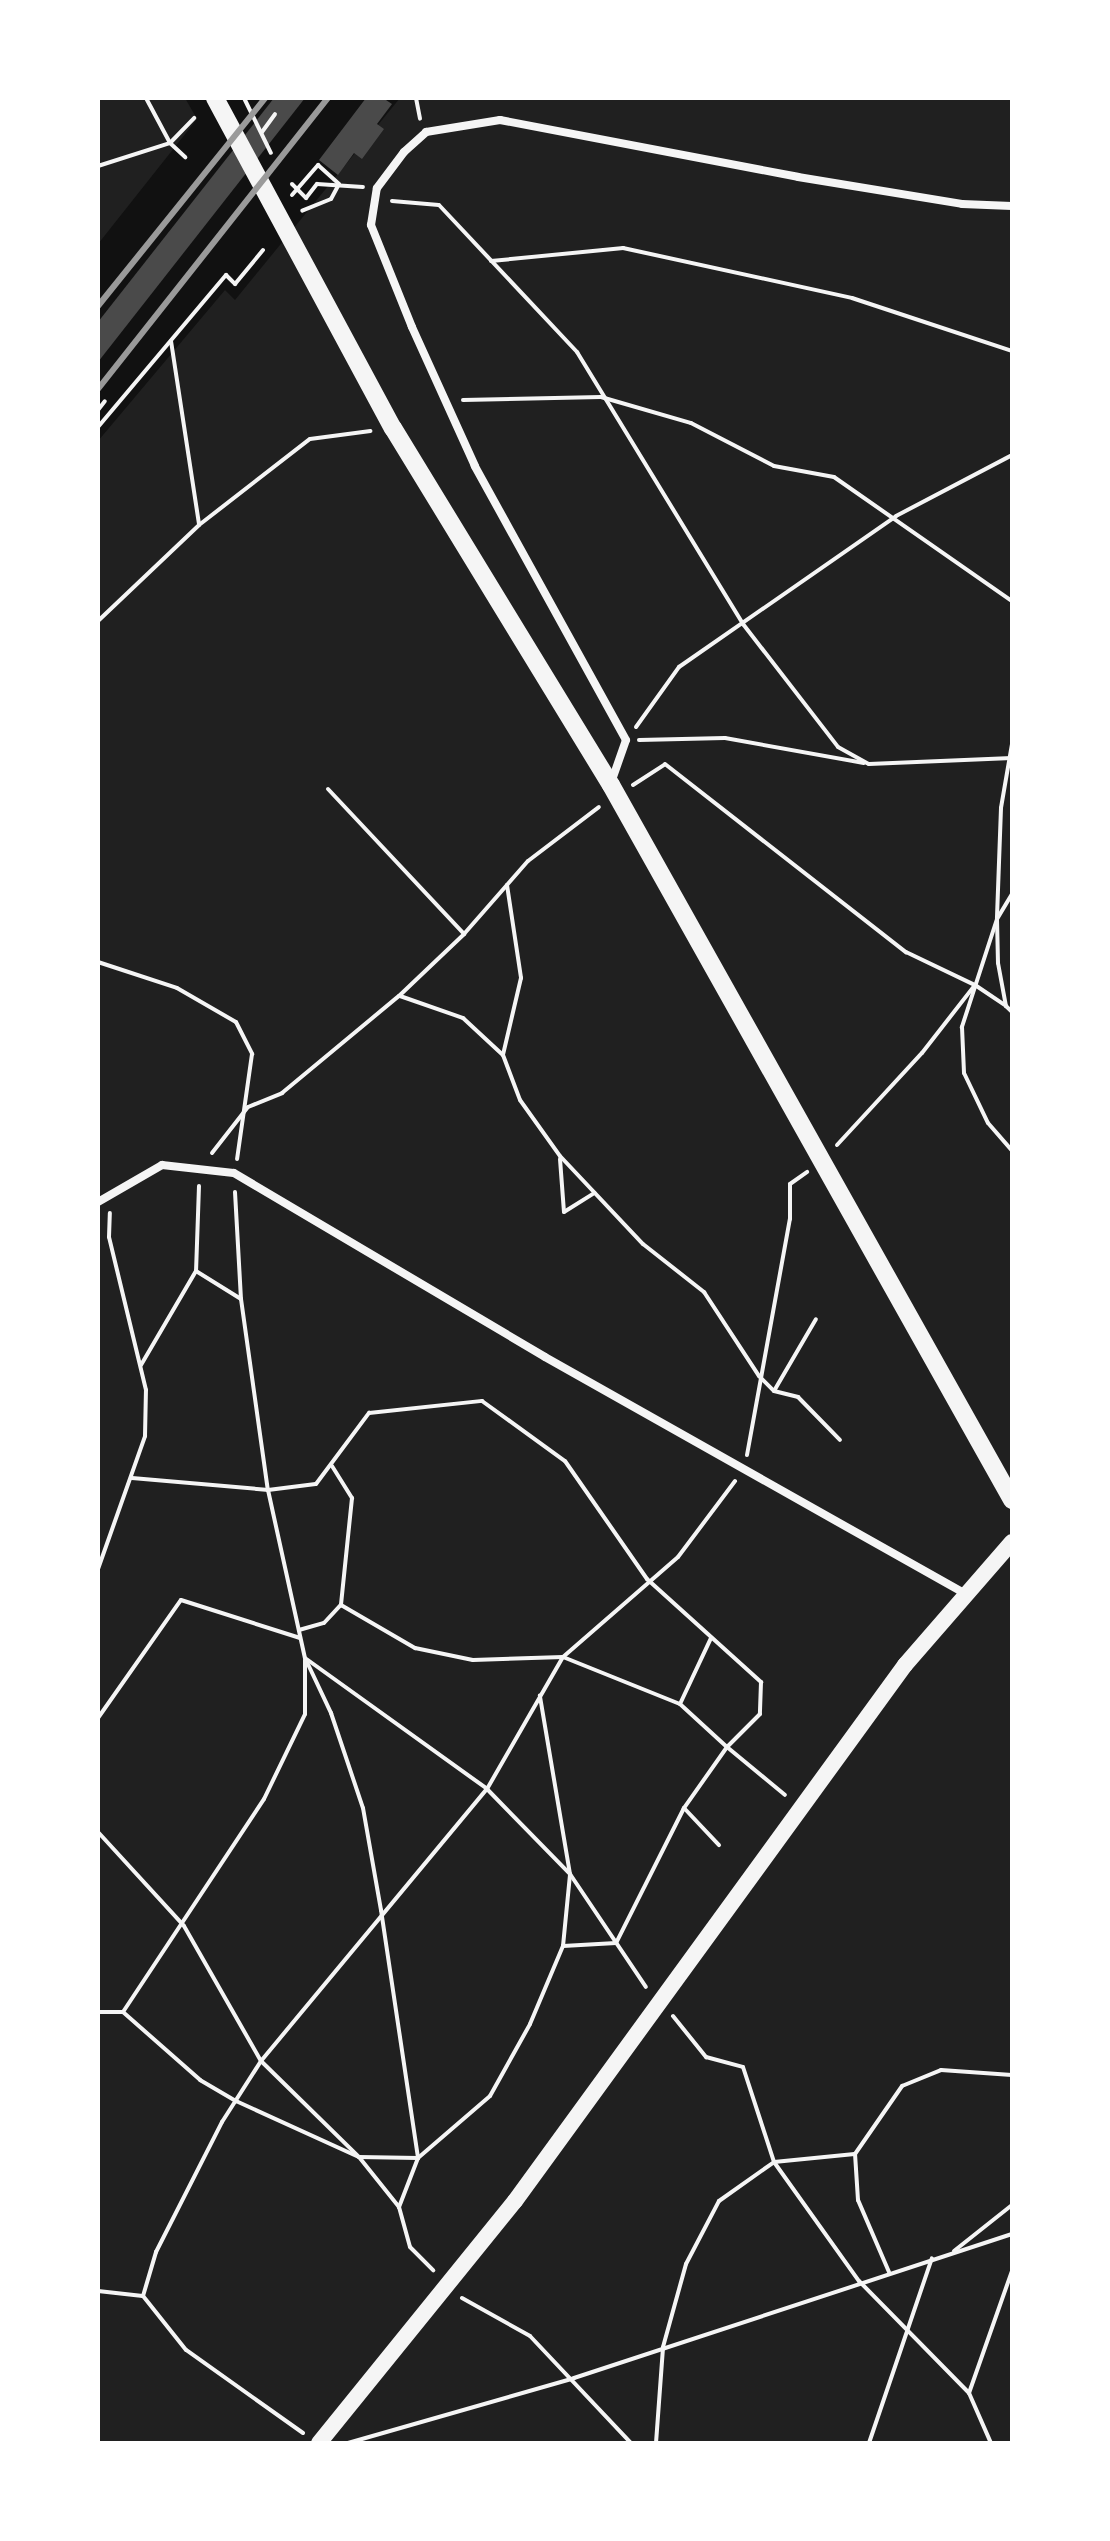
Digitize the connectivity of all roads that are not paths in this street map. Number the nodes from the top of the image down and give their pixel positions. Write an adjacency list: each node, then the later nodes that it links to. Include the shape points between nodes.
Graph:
1 (215, 98): 3 (main road, via 440,510)
2 (1012, 206): 3 (street, via 962,204 798,177 500,120 426,132 377,188 371,225 449,401 531,574 626,740)
3 (613, 790): 5 (main road)
4 (98, 1202): 7 (street, via 162,1165 234,1173)
5 (1012, 1500)
6 (1012, 1542): 7 (main road)
7 (966, 1594): 8 (main road, via 799,1807 659,2005 448,2285)
8 (312, 2439)

